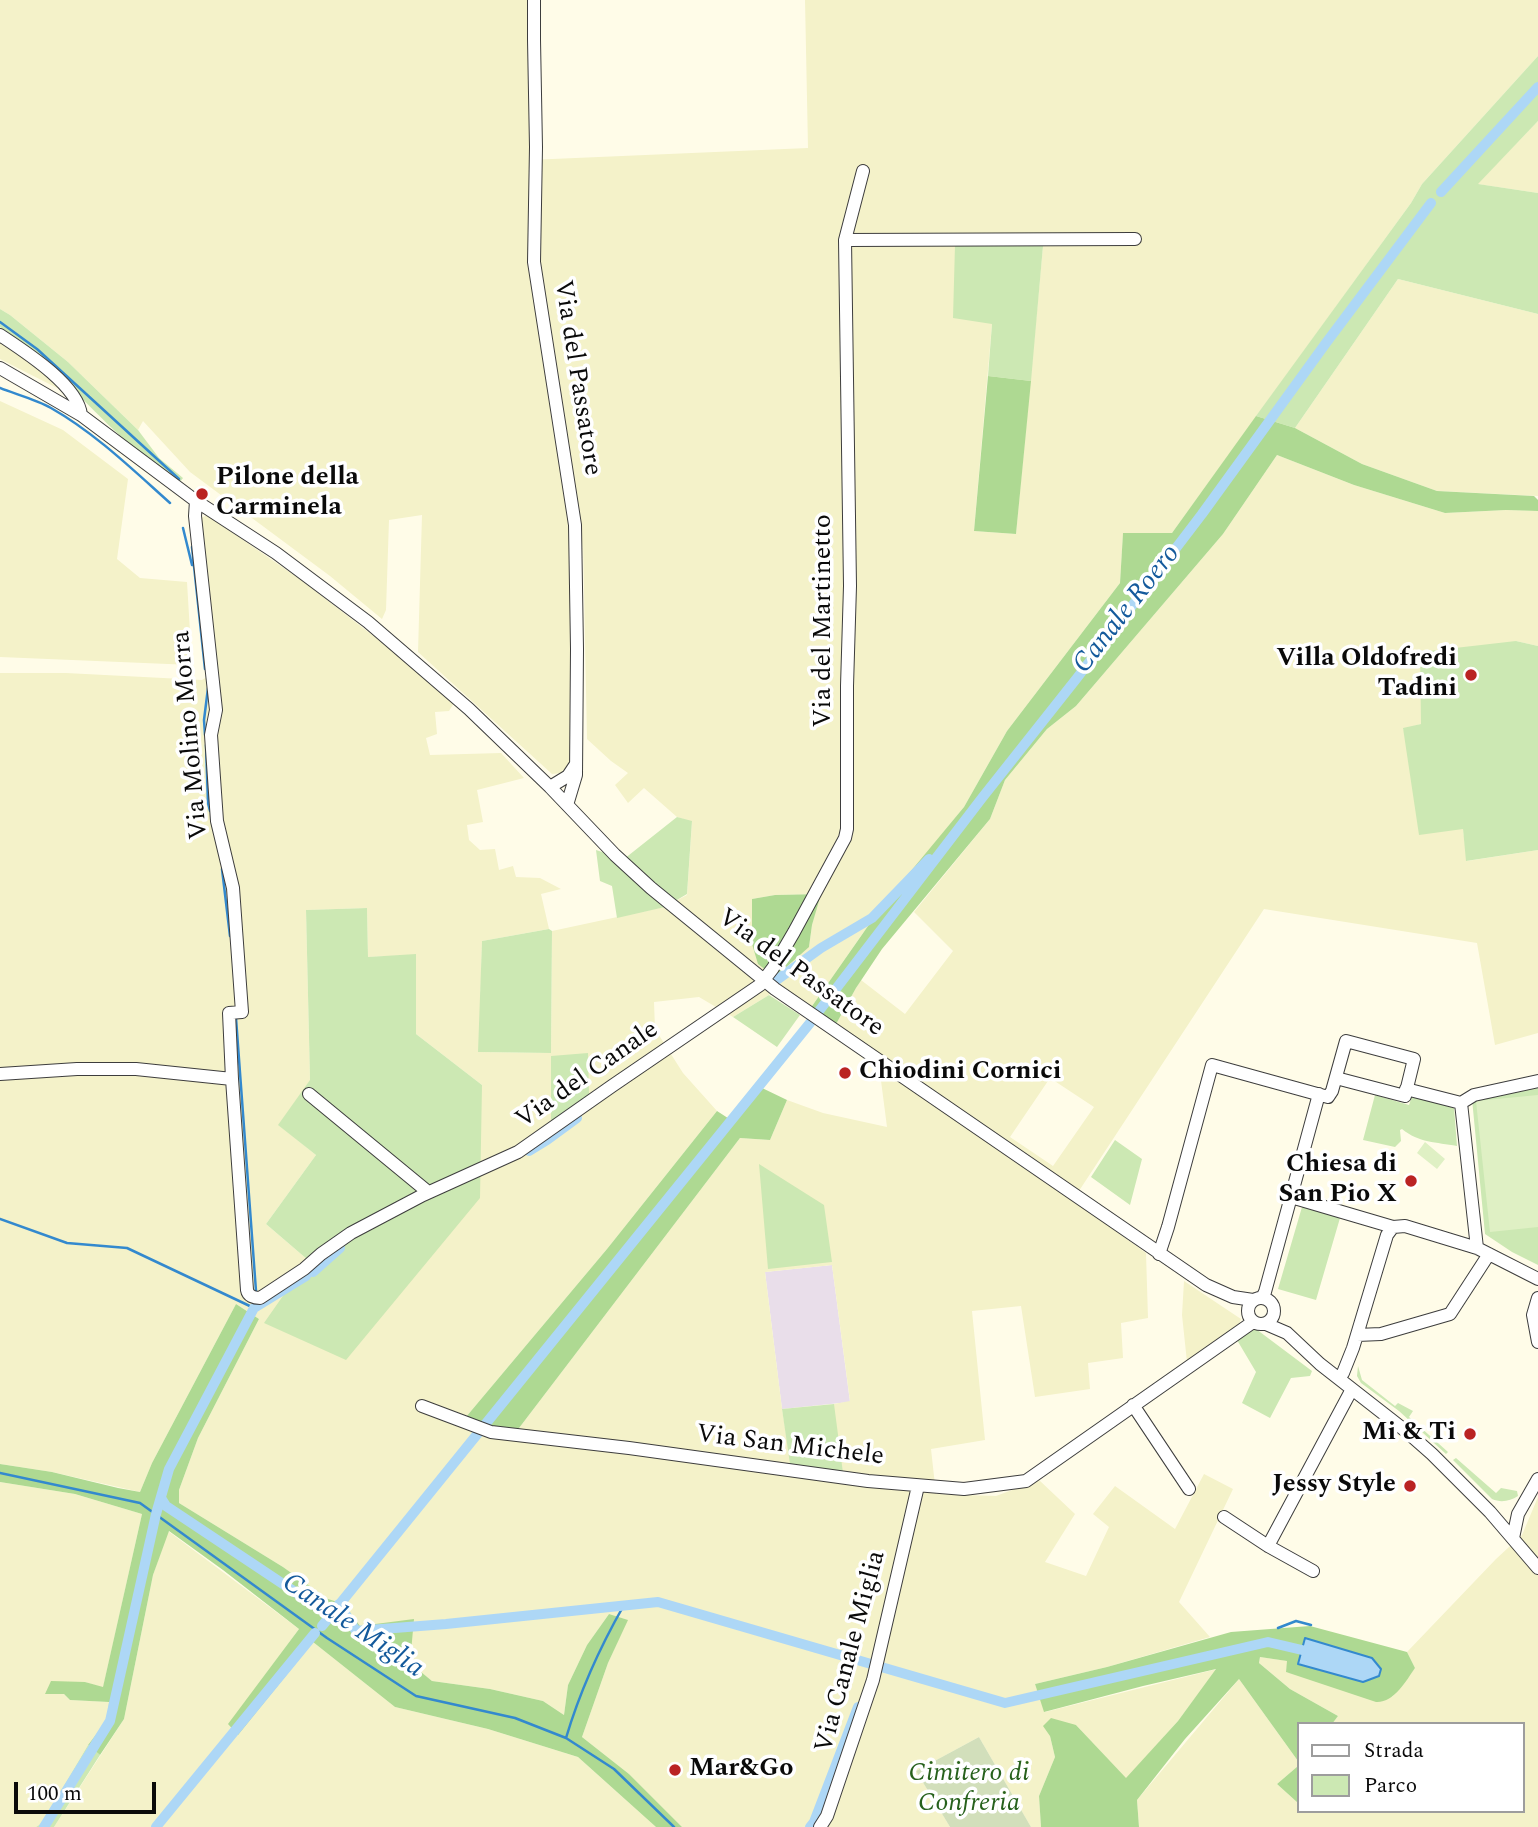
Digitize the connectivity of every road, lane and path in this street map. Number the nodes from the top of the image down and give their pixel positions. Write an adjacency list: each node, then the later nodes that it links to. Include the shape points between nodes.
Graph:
1 (534, 0): 9 (street, Via del Passatore, via 534,262 575,525)
2 (863, 171): 4 (street, Via del Martinetto)
3 (1135, 239): 4 (street)
4 (845, 240): 12 (street, Via del Martinetto, via 848,829)
5 (0, 335): 7 (street, via 41,363 75,397)
6 (0, 368): 7 (street, Via del Passatore)
7 (81, 415): 8 (street, Via del Passatore)
8 (196, 501): 10 (street, Via del Passatore, via 368,622); 15 (street, Via Molino Morra, via 216,710 211,735 217,821 233,888 242,1012 229,1013)
9 (576, 764): 10 (street, via 568,776); 11 (street, Via del Passatore)
10 (550, 787): 11 (street, Via del Passatore)
11 (567, 805): 12 (street, Via del Passatore, via 615,855)
12 (764, 981): 21 (street, Via del Canale, via 518,1152); 25 (street, Via del Passatore)
13 (0, 1074): 15 (street, via 136,1069)
14 (1336, 1078): 17 (street, via 1405,1096); 17 (street, via 1346,1041 1414,1059); 19 (street, via 1328,1097)
15 (232, 1079): 27 (street, Via Molino Morra, via 247,1290 256,1298)
16 (1538, 1081): 20 (street)
17 (1406, 1089): 20 (street)
18 (309, 1094): 21 (street)
19 (1319, 1094): 22 (street); 25 (street, via 1212,1065)
20 (1461, 1102): 24 (street)
21 (428, 1192): 27 (street, Via del Canale, via 351,1233)
22 (1291, 1198): 23 (street); 30 (street, via 1267,1287)
23 (1392, 1227): 24 (street, via 1405,1226); 32 (street)
24 (1483, 1251): 26 (street); 32 (street, via 1450,1314 1381,1334)
25 (1159, 1254): 28 (street, Via del Passatore)
26 (1538, 1279)
27 (264, 1297)
28 (1233, 1297): 30 (street, Via del Passatore); 31 (street, Via del Passatore, via 1241,1308)
29 (1538, 1298): 33 (street, via 1533,1315)
30 (1257, 1299): 31 (street, via 1248,1306); 31 (street, via 1270,1301 1274,1309)
31 (1260, 1318): 34 (street, Via del Passatore, via 1287,1333); 36 (street, Via San Michele)
32 (1357, 1335): 34 (street)
33 (1538, 1342)
34 (1338, 1378): 35 (street, Via del Passatore)
35 (1352, 1389): 41 (street, Via del Passatore, via 1432,1454); 45 (street)
36 (1133, 1405): 39 (street, Via San Michele, via 1026,1480 964,1489); 40 (street)
37 (422, 1406): 39 (street, Via San Michele, via 481,1428)
38 (1538, 1479): 42 (street)
39 (918, 1486): 48 (street, Via Canale Miglia, via 876,1666)
40 (1189, 1489)
41 (1490, 1512): 42 (street); 44 (street, Via del Passatore)
42 (1518, 1514): 44 (street)
43 (1224, 1517): 45 (street)
44 (1513, 1538): 46 (street, Via del Passatore)
45 (1268, 1546): 47 (street)
46 (1538, 1568)
47 (1313, 1571)
48 (820, 1827)

